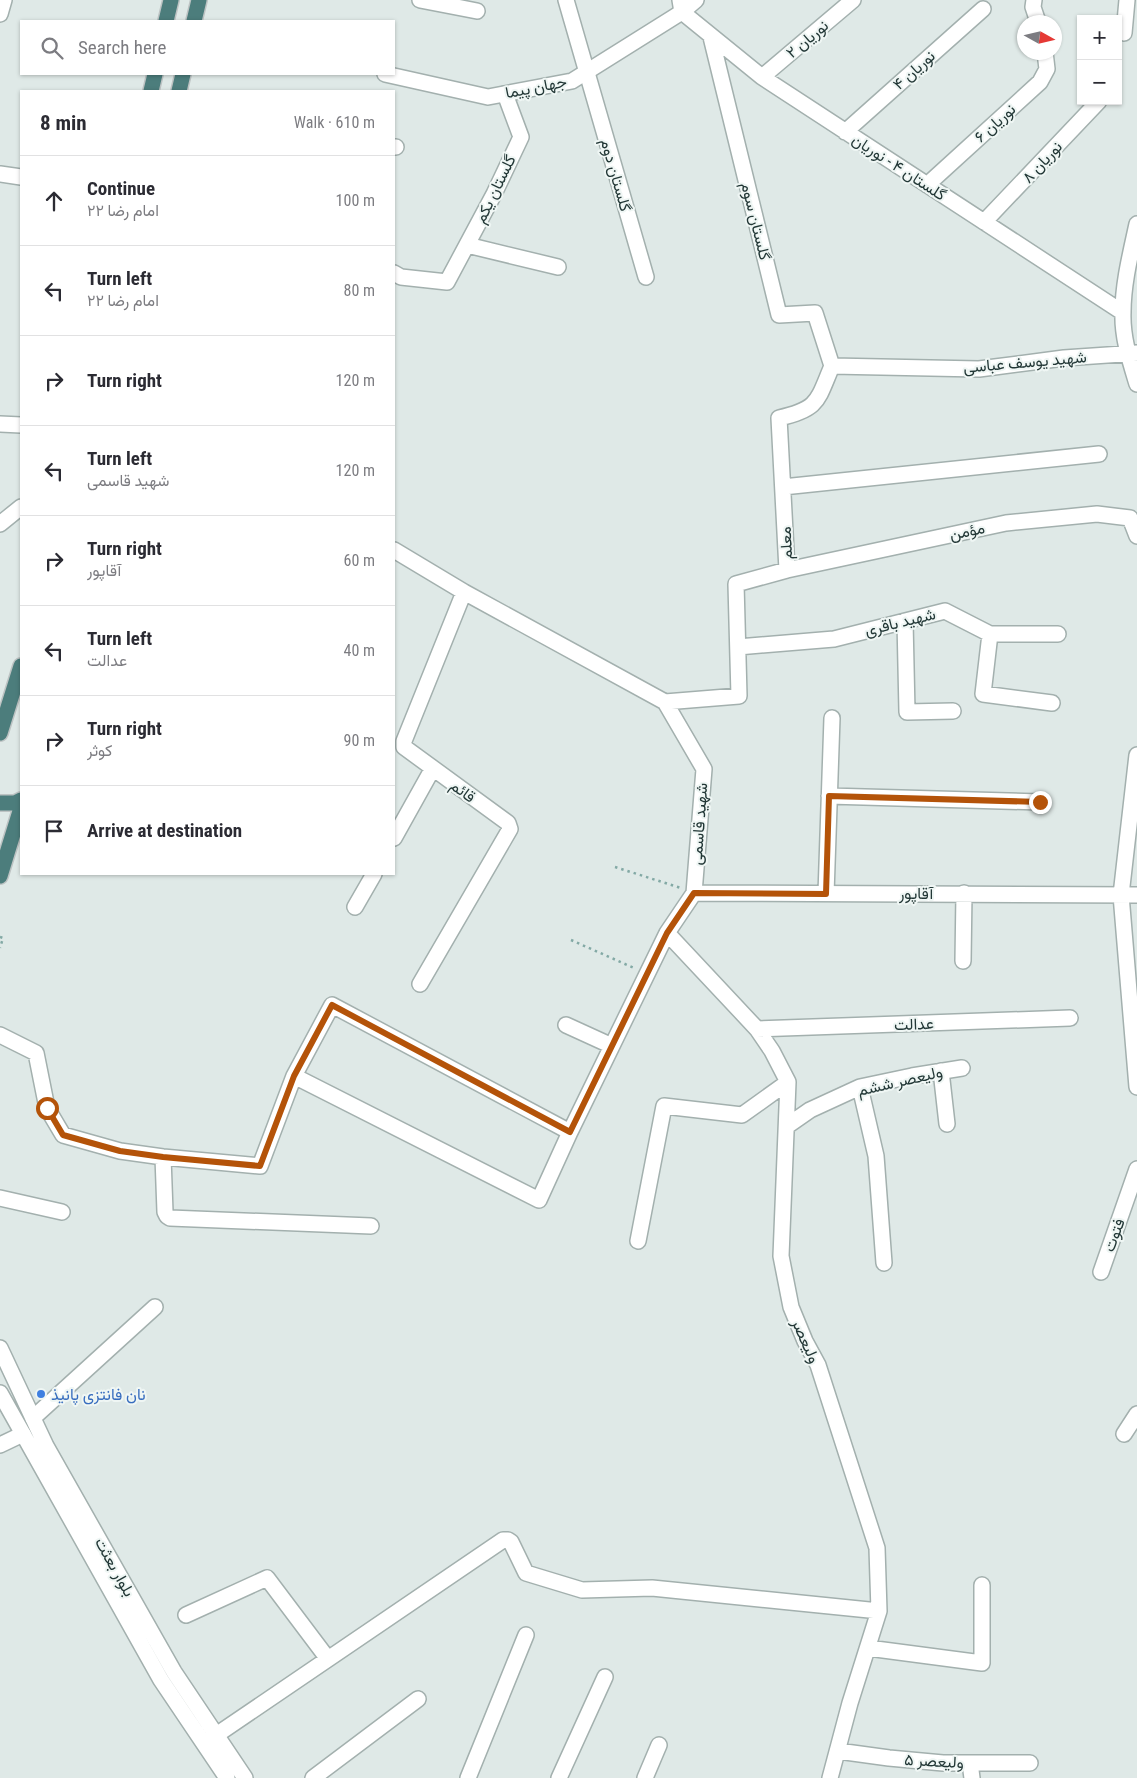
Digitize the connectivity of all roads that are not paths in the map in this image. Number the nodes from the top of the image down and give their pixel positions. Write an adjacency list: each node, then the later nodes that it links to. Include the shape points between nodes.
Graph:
1 (4, 0): 13 (street)
2 (171, 0): 15 (highway)
3 (199, 0): 16 (highway)
4 (420, 0): 12 (street)
5 (566, 0): 20 (street, گلستان دوم)
6 (696, 0): 10 (street, جهان پیما)
7 (853, 0): 24 (street, نوریان ۲)
8 (1034, 0): 14 (street)
9 (1127, 0): 17 (street)
10 (681, 6): 18 (street, گلستان ۴ - نوریان); 20 (street, جهان پیما)
11 (983, 9): 29 (street, نوریان ۴)
12 (477, 11)
13 (0, 14)
14 (1036, 15)
15 (166, 20)
16 (194, 20)
17 (1124, 33)
18 (711, 37): 24 (street, گلستان ۴ - نوریان); 42 (street, گلستان سوم, via 779,315 815,313)
19 (1045, 60): 32 (street, نوریان ۶, via 1047,69 1040,82)
20 (586, 72): 27 (street, جهان پیما, via 572,81); 39 (street, گلستان دوم)
21 (155, 75): 25 (highway)
22 (183, 75): 26 (highway)
23 (390, 75): 27 (street, جهان پیما, via 488,96)
24 (762, 78): 29 (street, گلستان ۴ - نوریان)
25 (151, 90)
26 (180, 90)
27 (505, 94): 35 (street, گلستان یکم, via 521,137)
28 (1095, 105): 33 (street, نوریان ۸)
29 (845, 132): 32 (street, گلستان ۴ - نوریان)
30 (0, 174): 31 (street)
31 (20, 177)
32 (927, 185): 33 (street, گلستان ۴ - نوریان)
33 (984, 222): 40 (street, گلستان ۴ - نوریان)
34 (1137, 224): 36 (street)
35 (467, 245): 37 (street); 38 (street, گلستان یکم, via 447,282)
36 (1134, 255): 40 (street)
37 (558, 268)
38 (395, 274)
39 (646, 277)
40 (1122, 312): 41 (street)
41 (1132, 353): 42 (street, شهید یوسف عباسی, via 979,369); 43 (street)
42 (832, 366): 47 (street, معلم, via 817,401 798,413 779,418)
43 (1137, 384)
44 (0, 424): 45 (street)
45 (20, 425)
46 (1099, 454): 47 (street)
47 (783, 487): 52 (street, معلم)
48 (20, 507): 49 (street)
49 (0, 524)
50 (1137, 536): 52 (street, مؤمن, via 1130,518 1098,514 1006,523)
51 (395, 551): 53 (street)
52 (787, 570): 57 (street, معلم, via 736,584)
53 (464, 592): 59 (street); 65 (street, قائم, via 404,741 404,746)
54 (905, 621): 55 (street, شهید باقری, via 945,611); 57 (street, شهید باقری, via 834,639); 61 (street, via 907,712)
55 (990, 634): 56 (street, شهید باقری); 60 (street, via 983,694)
56 (1058, 634)
57 (738, 647): 59 (street, معلم, via 739,696)
58 (20, 669): 63 (highway)
59 (664, 702): 74 (street, شهید قاسمی, via 704,769)
60 (1052, 702)
61 (953, 711)
62 (832, 718): 66 (street)
63 (0, 732)
64 (1137, 755): 77 (street)
65 (433, 768): 71 (street); 82 (street, قائم, via 508,823 510,829)
66 (829, 796): 68 (street); 76 (street)
67 (20, 800): 69 (highway)
68 (1040, 802)
69 (0, 803)
70 (20, 811): 73 (highway)
71 (395, 836)
72 (373, 875): 79 (street)
73 (0, 876)
74 (694, 893): 76 (street, آقاپور); 80 (street, شهید قاسمی)
75 (964, 893): 76 (street, آقاپور); 77 (street, آقاپور); 81 (street)
76 (826, 894)
77 (1122, 895): 78 (street, آقاپور); 93 (street)
78 (1137, 895)
79 (355, 907)
80 (667, 933): 85 (street, ولیعصر); 87 (street, شهید قاسمی)
81 (963, 961)
82 (420, 984)
83 (1070, 1018): 85 (street, عدالت)
84 (566, 1025): 87 (street)
85 (757, 1029): 91 (street, ولیعصر)
86 (0, 1035): 97 (street, via 36,1053 47,1108 63,1135 120,1151)
87 (612, 1046): 96 (street, شهید قاسمی)
88 (962, 1068): 89 (street, ولیعصر ششم)
89 (941, 1071): 92 (street, ولیعصر ششم); 94 (street)
90 (294, 1076): 96 (street, شهید قاسمی, via 539,1200); 96 (street, via 332,1005); 97 (street, via 260,1166)
91 (788, 1082): 95 (street, ولیعصر); 102 (street, via 742,1115 664,1106)
92 (860, 1087): 95 (street, ولیعصر ششم, via 810,1110); 103 (street, via 876,1156)
93 (1137, 1087)
94 (947, 1124)
95 (787, 1126): 114 (street, ولیعصر, via 781,1256 791,1306 818,1365 878,1548)
96 (570, 1132)
97 (163, 1157): 101 (street, via 165,1212 170,1218)
98 (1137, 1169): 104 (street, فتوت)
99 (0, 1198): 100 (street)
100 (62, 1212)
101 (371, 1226)
102 (638, 1241)
103 (884, 1263)
104 (1101, 1272)
105 (155, 1308): 109 (street)
106 (0, 1348): 109 (street, بلوار بعثت)
107 (0, 1393): 110 (street, بلوار بعثت)
108 (1137, 1414): 111 (street)
109 (33, 1418): 121 (street, بلوار بعثت)
110 (23, 1434): 112 (street); 121 (street, بلوار بعثت, via 161,1680)
111 (1124, 1434)
112 (0, 1445)
113 (982, 1585): 117 (street, via 982,1663)
114 (879, 1612): 117 (street, ولیعصر); 118 (street, via 652,1588 582,1590 526,1573 511,1542 503,1540)
115 (186, 1615): 118 (street, via 267,1578)
116 (526, 1635): 129 (street)
117 (868, 1648): 123 (street, ولیعصر)
118 (328, 1659): 121 (street)
119 (605, 1677): 130 (street)
120 (418, 1699): 128 (street)
121 (210, 1740): 126 (street, بلوار بعثت); 127 (street, بلوار بعثت)
122 (659, 1744): 131 (street)
123 (838, 1751): 124 (street, ولیعصر ۵); 132 (street, ولیعصر)
124 (970, 1763): 125 (street, ولیعصر ۵); 133 (street)
125 (1030, 1763)
126 (227, 1778)
127 (245, 1778)
128 (313, 1778)
129 (468, 1778)
130 (559, 1778)
131 (645, 1778)
132 (830, 1778)
133 (972, 1778)

